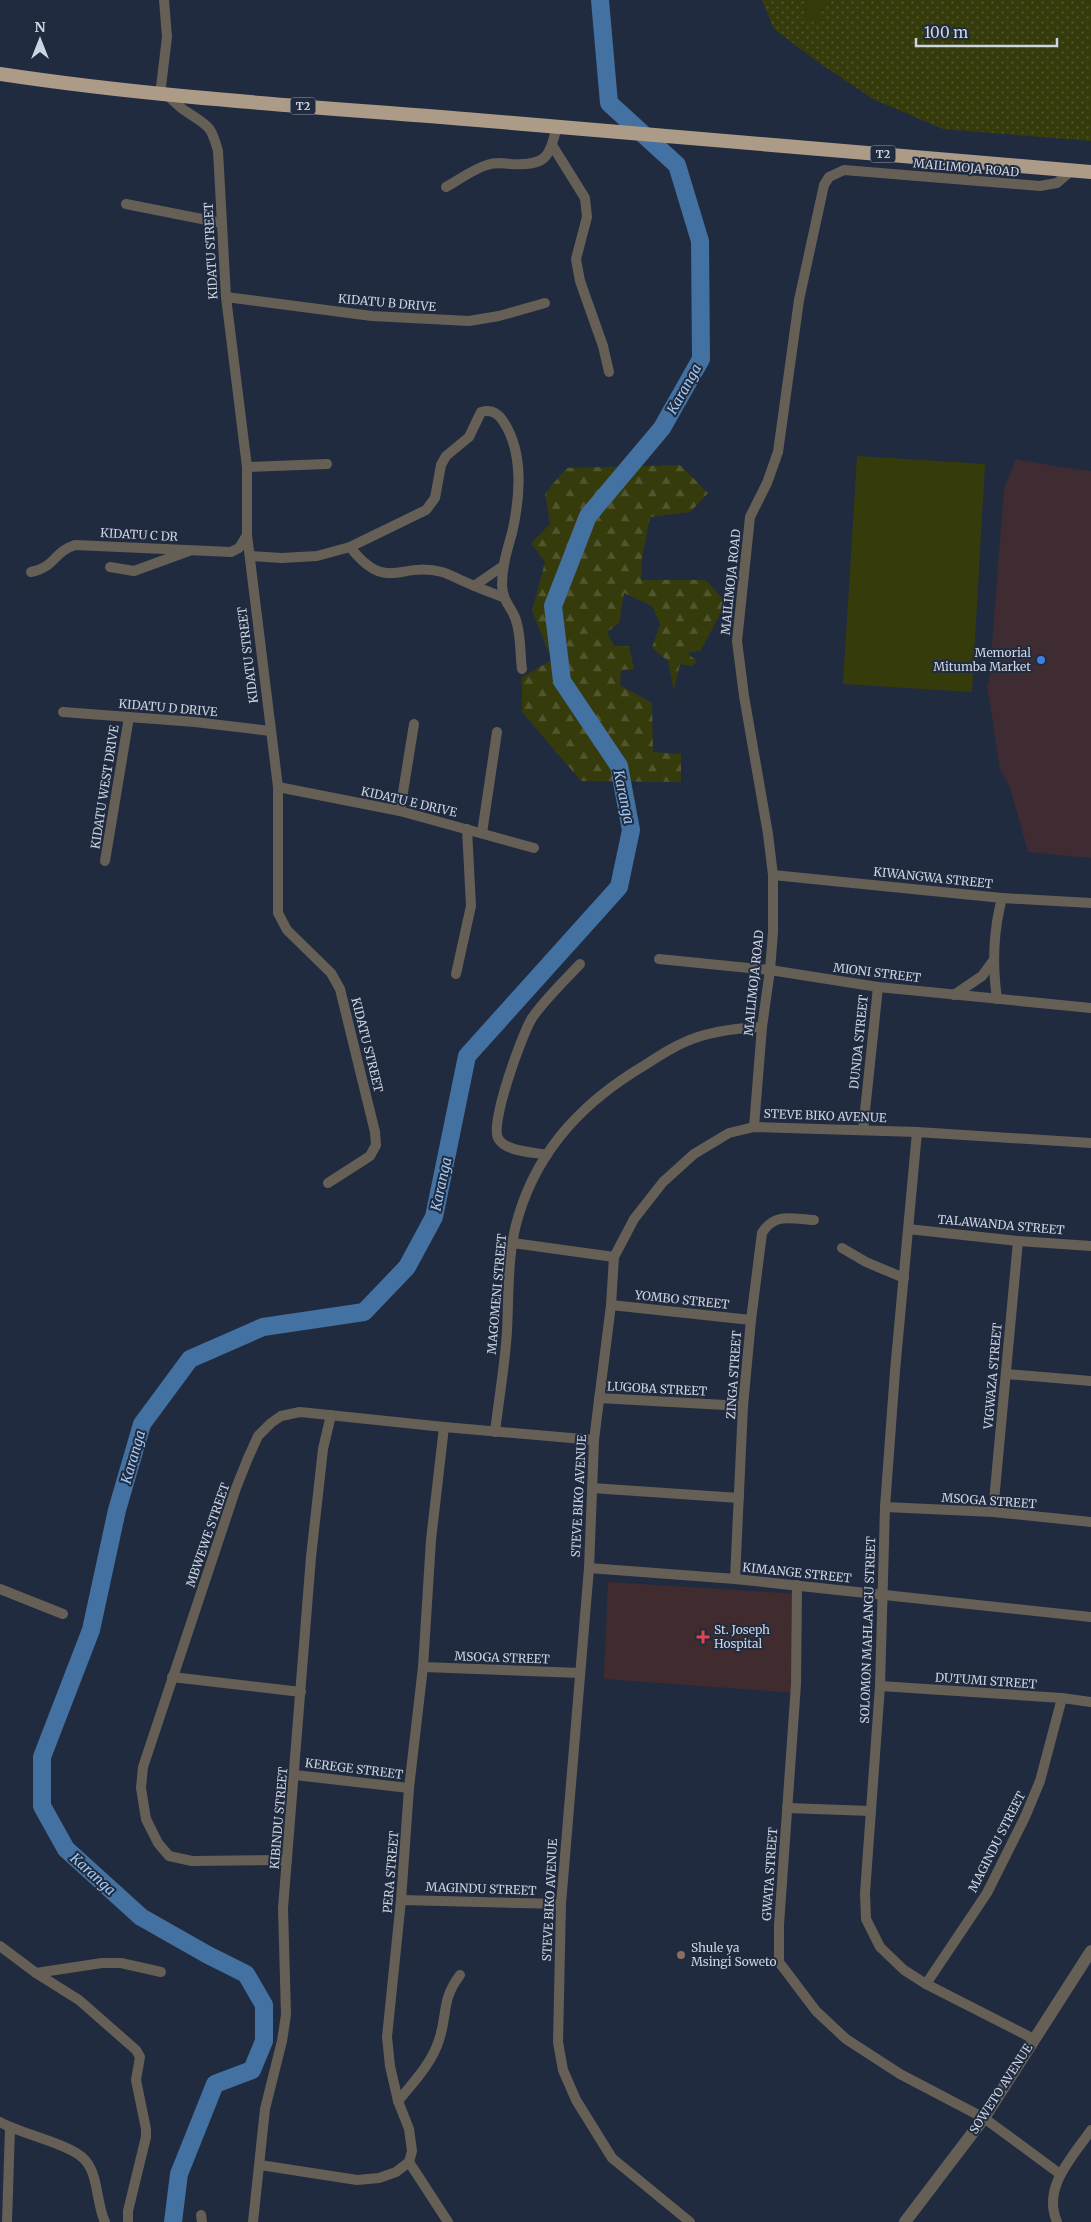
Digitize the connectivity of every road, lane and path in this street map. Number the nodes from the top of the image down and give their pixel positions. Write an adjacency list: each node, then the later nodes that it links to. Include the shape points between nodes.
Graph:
1 (164, 0): 3 (street)
2 (0, 74): 3 (highway, T2)
3 (164, 95): 4 (highway, T2); 10 (street, KIDATU STREET, via 204,121 214,134)
4 (557, 126): 5 (street); 6 (highway, T2)
5 (552, 145): 8 (street, via 540,162 487,165); 13 (street, via 585,198 587,218 576,259)
6 (1072, 170): 7 (highway, T2); 37 (street, MAILIMOJA ROAD, via 1057,183 1040,186 844,170 829,177 824,185 799,300 778,452 750,517 737,641)
7 (1091, 172)
8 (446, 188)
9 (126, 204): 10 (street)
10 (222, 223): 11 (street, KIDATU STREET)
11 (226, 297): 12 (street, KIDATU B DRIVE, via 372,316 469,321); 15 (street, KIDATU STREET)
12 (545, 303)
13 (609, 372)
14 (327, 464): 15 (street)
15 (247, 468): 16 (street, KIDATU STREET)
16 (247, 535): 18 (street, KIDATU C DR, via 239,548 231,552); 19 (street, KIDATU STREET)
17 (350, 547): 19 (street, via 309,556); 20 (street, via 426,510 435,498 441,465 446,456 469,437 481,412 492,411 508,428 516,447 519,475 512,531); 23 (street, via 363,563 375,570 393,574 428,570 442,572)
18 (193, 550): 21 (street, via 134,571); 22 (street, KIDATU C DR, via 76,545 66,548 48,566)
19 (250, 556): 29 (street, KIDATU STREET)
20 (503, 566): 23 (street); 24 (street)
21 (110, 567)
22 (31, 572)
23 (474, 586): 24 (street)
24 (503, 598): 25 (street, via 517,622)
25 (522, 670)
26 (63, 712): 27 (street, KIDATU D DRIVE)
27 (128, 718): 29 (street, KIDATU D DRIVE); 36 (street, KIDATU WEST DRIVE)
28 (414, 724): 32 (street)
29 (270, 731): 31 (street, KIDATU STREET)
30 (497, 732): 34 (street)
31 (278, 786): 32 (street, KIDATU E DRIVE); 55 (street, KIDATU STREET, via 278,913 287,930 331,973 340,989 375,1132 376,1145 370,1156)
32 (400, 811): 33 (street, KIDATU E DRIVE)
33 (467, 828): 34 (street, KIDATU E DRIVE); 44 (street, via 471,906)
34 (482, 833): 35 (street, KIDATU E DRIVE)
35 (534, 848)
36 (105, 861)
37 (772, 875): 38 (street, KIWANGWA STREET); 43 (street, MAILIMOJA ROAD)
38 (1002, 898): 39 (street, KIWANGWA STREET); 41 (street)
39 (1091, 903)
40 (659, 959): 43 (street, MIONI STREET)
41 (993, 961): 46 (street, via 982,976); 47 (street)
42 (580, 964): 54 (street, via 525,1030 496,1129 504,1145)
43 (770, 970): 45 (street, MIONI STREET); 49 (street, MAILIMOJA ROAD)
44 (456, 974)
45 (878, 988): 46 (street, MIONI STREET); 51 (street, DUNDA STREET)
46 (954, 995): 47 (street, MIONI STREET)
47 (997, 999): 48 (street, MIONI STREET)
48 (1091, 1008)
49 (762, 1027): 50 (street, MAILIMOJA ROAD); 54 (street, MAGOMENI STREET, via 732,1029 699,1037 659,1056 616,1082 584,1108)
50 (754, 1127): 51 (street, STEVE BIKO AVENUE); 62 (street, STEVE BIKO AVENUE, via 722,1137 694,1154 663,1182 634,1219)
51 (862, 1130): 52 (street, STEVE BIKO AVENUE)
52 (917, 1132): 53 (street, STEVE BIKO AVENUE); 57 (street, SOLOMON MAHLANGU STREET)
53 (1091, 1140)
54 (547, 1155): 59 (street, MAGOMENI STREET, via 528,1191)
55 (328, 1183)
56 (814, 1220): 65 (street, ZINGA STREET, via 783,1218 767,1224 762,1233)
57 (908, 1229): 58 (street, TALAWANDA STREET); 63 (street, SOLOMON MAHLANGU STREET)
58 (1018, 1241): 60 (street, TALAWANDA STREET); 66 (street, VIGWAZA STREET)
59 (513, 1243): 62 (street); 72 (street, MAGOMENI STREET)
60 (1091, 1246)
61 (842, 1248): 63 (street)
62 (614, 1257): 64 (street, STEVE BIKO AVENUE)
63 (904, 1278): 76 (street, SOLOMON MAHLANGU STREET)
64 (611, 1305): 65 (street, YOMBO STREET); 68 (street, STEVE BIKO AVENUE)
65 (751, 1320): 69 (street, ZINGA STREET)
66 (1006, 1374): 67 (street); 77 (street, VIGWAZA STREET)
67 (1091, 1380)
68 (599, 1398): 69 (street, LUGOBA STREET); 73 (street, STEVE BIKO AVENUE)
69 (744, 1406): 75 (street, ZINGA STREET)
70 (331, 1415): 71 (street, MBWEWE STREET); 88 (street, MBWEWE STREET, via 300,1412 280,1416 258,1436 236,1488); 90 (street, KIBINDU STREET, via 323,1449 311,1557)
71 (444, 1428): 72 (street, MBWEWE STREET); 86 (street, PERA STREET, via 431,1540)
72 (495, 1432): 73 (street, MBWEWE STREET)
73 (594, 1440): 74 (street, STEVE BIKO AVENUE)
74 (592, 1488): 75 (street); 79 (street, STEVE BIKO AVENUE)
75 (739, 1498): 80 (street, ZINGA STREET)
76 (885, 1507): 77 (street, MSOGA STREET); 83 (street, SOLOMON MAHLANGU STREET)
77 (994, 1512): 78 (street, MSOGA STREET)
78 (1091, 1522)
79 (588, 1568): 80 (street, KIMANGE STREET); 87 (street, STEVE BIKO AVENUE)
80 (735, 1579): 81 (street, KIMANGE STREET)
81 (797, 1586): 83 (street, KIMANGE STREET); 95 (street, GWATA STREET, via 797,1655)
82 (0, 1589): 84 (street)
83 (883, 1594): 85 (street, KIMANGE STREET); 89 (street, SOLOMON MAHLANGU STREET)
84 (63, 1614)
85 (1091, 1616)
86 (423, 1667): 87 (street, MSOGA STREET); 94 (street, PERA STREET)
87 (580, 1673): 99 (street, STEVE BIKO AVENUE)
88 (172, 1677): 90 (street); 97 (street, MBWEWE STREET, via 143,1766 146,1819 158,1843 169,1856 192,1861)
89 (880, 1686): 91 (street, DUTUMI STREET); 96 (street, SOLOMON MAHLANGU STREET)
90 (301, 1692): 93 (street, KIBINDU STREET)
91 (1062, 1698): 92 (street, DUTUMI STREET); 105 (street, MAGINDU STREET, via 1040,1781 1025,1817 987,1893)
92 (1091, 1702)
93 (295, 1775): 94 (street, KEREGE STREET); 97 (street, KIBINDU STREET)
94 (409, 1788): 98 (street, PERA STREET)
95 (787, 1808): 96 (street); 108 (street, GWATA STREET, via 779,1962 816,2011 846,2039 900,2074)
96 (871, 1811): 105 (street, SOLOMON MAHLANGU STREET, via 866,1919 880,1947 904,1970)
97 (287, 1860): 113 (street, KIBINDU STREET, via 283,1908 286,2015 265,2109)
98 (401, 1900): 99 (street, MAGINDU STREET); 107 (street, PERA STREET, via 387,2037)
99 (561, 1904): 121 (street, STEVE BIKO AVENUE, via 557,2026 563,2070 576,2100 612,2158)
100 (0, 1946): 103 (street)
101 (1091, 1951): 106 (street, SOWETO AVENUE)
102 (161, 1972): 103 (street, via 121,1963 102,1963)
103 (36, 1973): 118 (street, via 79,2000 140,2056 136,2080 146,2129)
104 (460, 1975): 107 (street, via 447,1995 439,2042 430,2060)
105 (926, 1984): 106 (street, SOLOMON MAHLANGU STREET)
106 (1034, 2039): 108 (street, SOWETO AVENUE)
107 (398, 2101): 112 (street, PERA STREET, via 409,2129 412,2151)
108 (984, 2118): 114 (street, GWATA STREET); 122 (street, SOWETO AVENUE)
109 (0, 2122): 110 (street)
110 (10, 2128): 116 (street); 117 (street, via 56,2144 85,2160)
111 (1091, 2130): 114 (street)
112 (409, 2162): 113 (street, via 380,2178 356,2180); 120 (street)
113 (260, 2164): 119 (street, KIBINDU STREET)
114 (1060, 2174): 115 (street, via 1052,2193)
115 (1051, 2217): 123 (street)
116 (7, 2222)
117 (105, 2222)
118 (128, 2222)
119 (253, 2222)
120 (448, 2222)
121 (690, 2222)
122 (905, 2222)
123 (1057, 2222)

